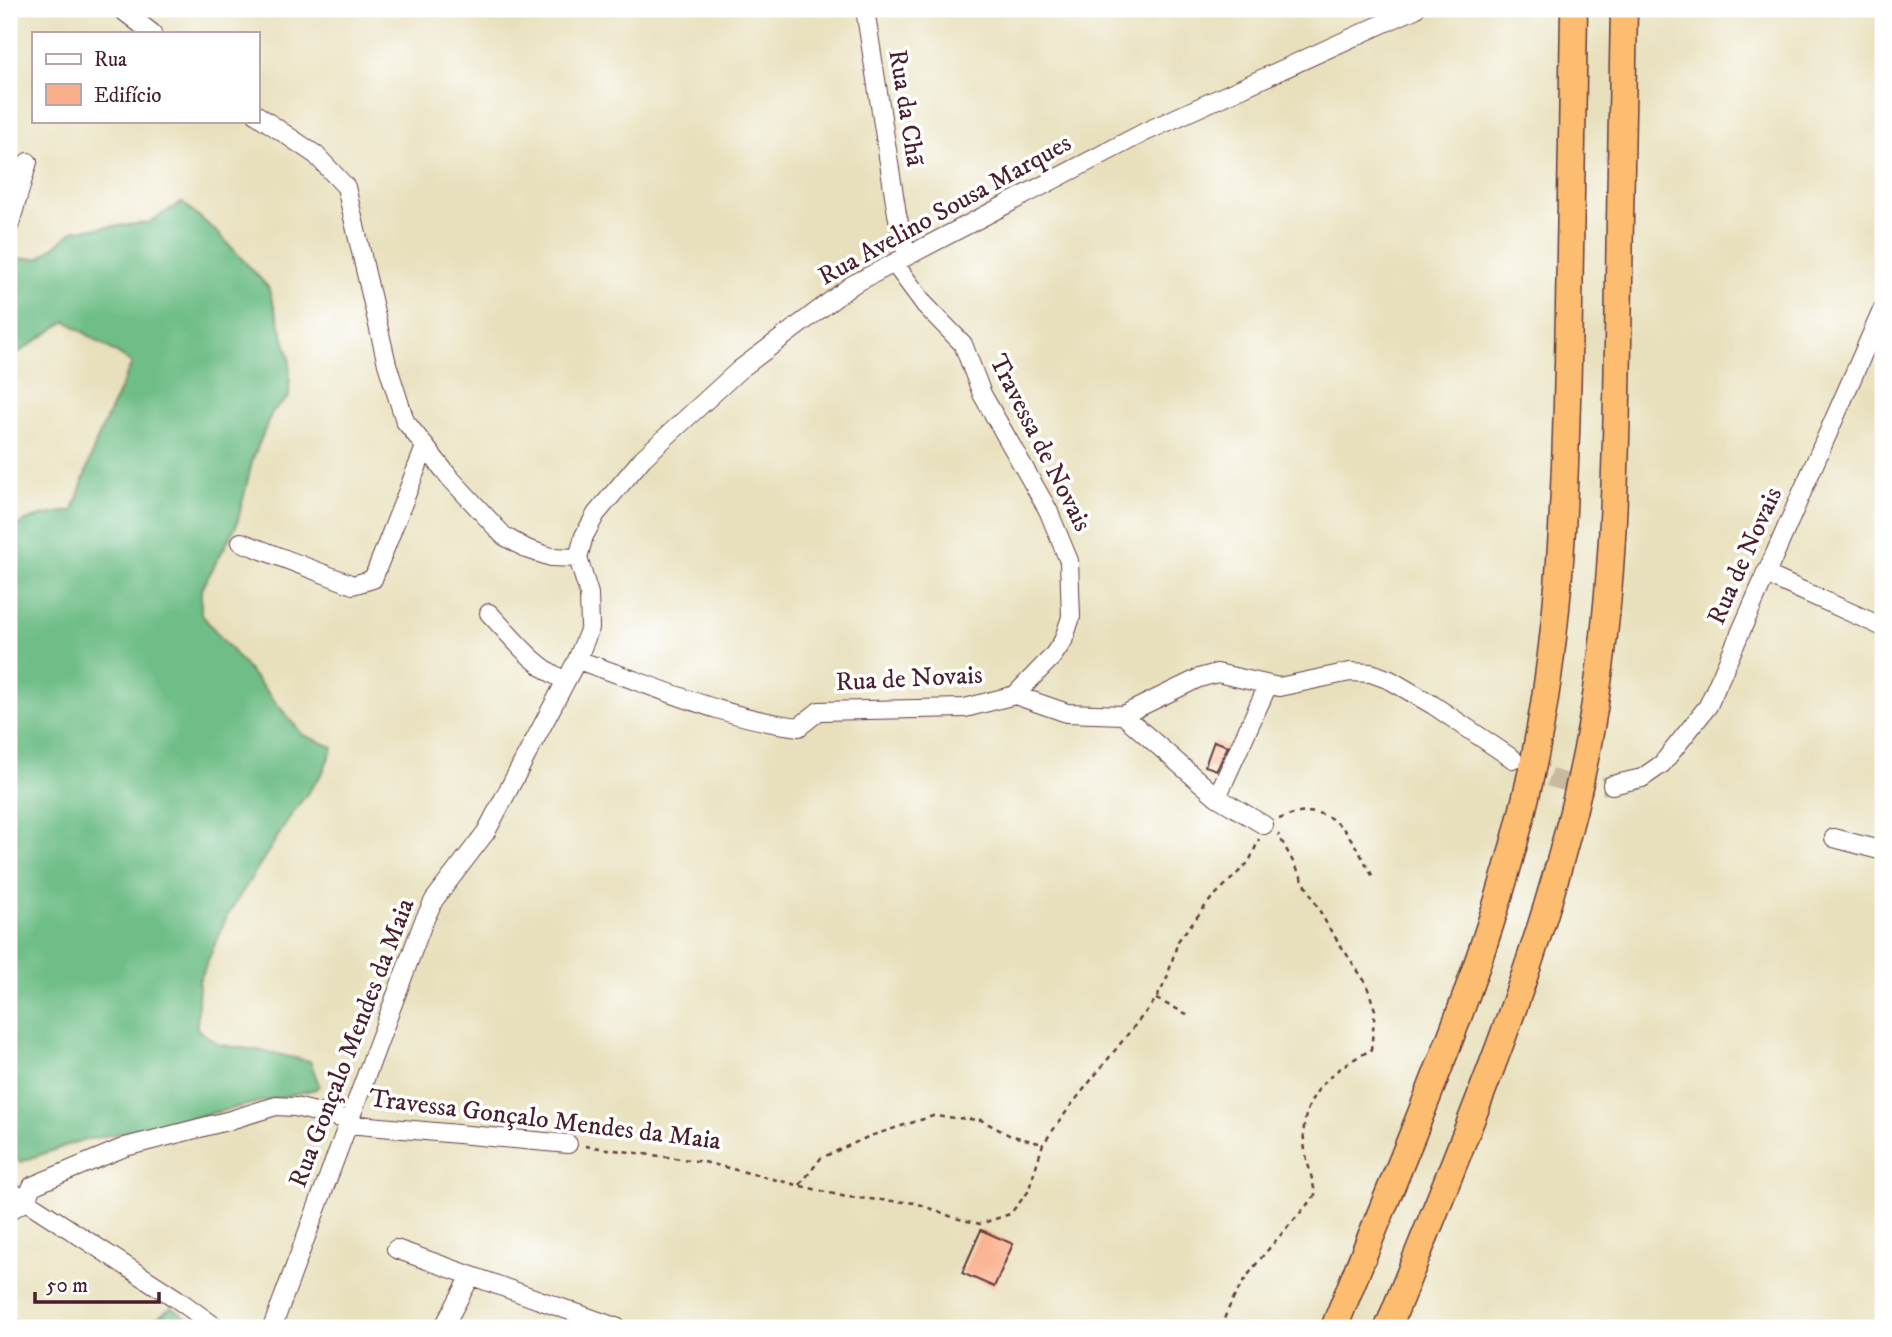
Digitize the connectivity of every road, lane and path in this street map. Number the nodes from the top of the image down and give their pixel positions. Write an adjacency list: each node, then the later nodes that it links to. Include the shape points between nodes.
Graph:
1 (121, 9): 6 (street)
2 (865, 9): 10 (street, Rua da Chã)
3 (1415, 9): 10 (street, Rua Avelino Sousa Marques, via 1145,132)
4 (1574, 9): 46 (highway, via 1566,475 1558,603 1542,716 1515,841 1484,943)
5 (1624, 9): 47 (highway, via 1612,554 1587,749 1564,850 1527,970)
6 (151, 32)
7 (259, 117): 12 (street, via 316,155 346,187 391,375 405,421)
8 (28, 162): 9 (street)
9 (9, 228)
10 (900, 259): 14 (street, Rua Avelino Sousa Marques, via 852,285 739,370 643,458 596,514); 21 (street, Travessa de Novais, via 925,305 963,344 982,394 1048,510 1069,561 1071,617 1063,641)
11 (1883, 308): 15 (street, Rua de Novais)
12 (425, 447): 13 (street, via 373,579 354,585); 14 (street, via 504,536 551,557)
13 (241, 542)
14 (578, 558): 18 (street, Rua Gonçalo Mendes da Maia, via 589,593 590,628)
15 (1765, 574): 17 (street); 24 (street, Rua de Novais, via 1708,706 1662,764 1642,778)
16 (489, 613): 19 (street, via 533,659)
17 (1883, 627)
18 (577, 660): 19 (street, Rua Gonçalo Mendes da Maia); 21 (street, Rua de Novais, via 715,709 799,727 819,711 965,708)
19 (566, 681): 32 (street, Rua Gonçalo Mendes da Maia, via 486,832 434,900)
20 (1268, 685): 22 (street, Rua de Novais, via 1217,673); 23 (street, Rua de Novais, via 1371,673 1433,705); 25 (street)
21 (1015, 695): 22 (street, Rua de Novais, via 1067,713)
22 (1123, 715): 25 (street)
23 (1513, 759)
24 (1612, 785)
25 (1217, 797): 26 (street)
26 (1268, 824): 29 (path, via 1291,814 1319,812 1336,820 1350,835); 30 (path, via 1249,862 1211,899 1178,941); 45 (path, via 1366,983 1375,1010 1374,1031 1371,1050 1332,1074 1308,1104 1304,1144 1315,1195 1253,1267)
27 (1834, 838): 28 (street)
28 (1883, 851)
29 (1373, 877)
30 (1156, 999): 31 (path); 34 (path)
31 (1191, 1016)
32 (349, 1122): 33 (street, Travessa Gonçalo Mendes da Maia); 37 (street, Travessa Gonçalo Mendes da Maia, via 276,1106 124,1147 32,1185); 42 (street, Rua Gonçalo Mendes da Maia)
33 (568, 1144): 35 (path, Travessa Gonçalo Mendes da Maia, via 704,1162)
34 (1043, 1144): 35 (path, via 981,1121 933,1116 821,1158); 35 (path, Travessa Gonçalo Mendes da Maia, via 1028,1192 1010,1214 980,1224 916,1203 846,1197)
35 (800, 1185)
36 (9, 1190): 37 (street)
37 (26, 1201): 38 (street, Travessa Gonçalo Mendes da Maia); 41 (street)
38 (9, 1211)
39 (396, 1249): 40 (street)
40 (471, 1276): 43 (street); 44 (street)
41 (217, 1328)
42 (272, 1328)
43 (443, 1328)
44 (618, 1328)
45 (1221, 1328)
46 (1334, 1328)
47 (1388, 1328)

